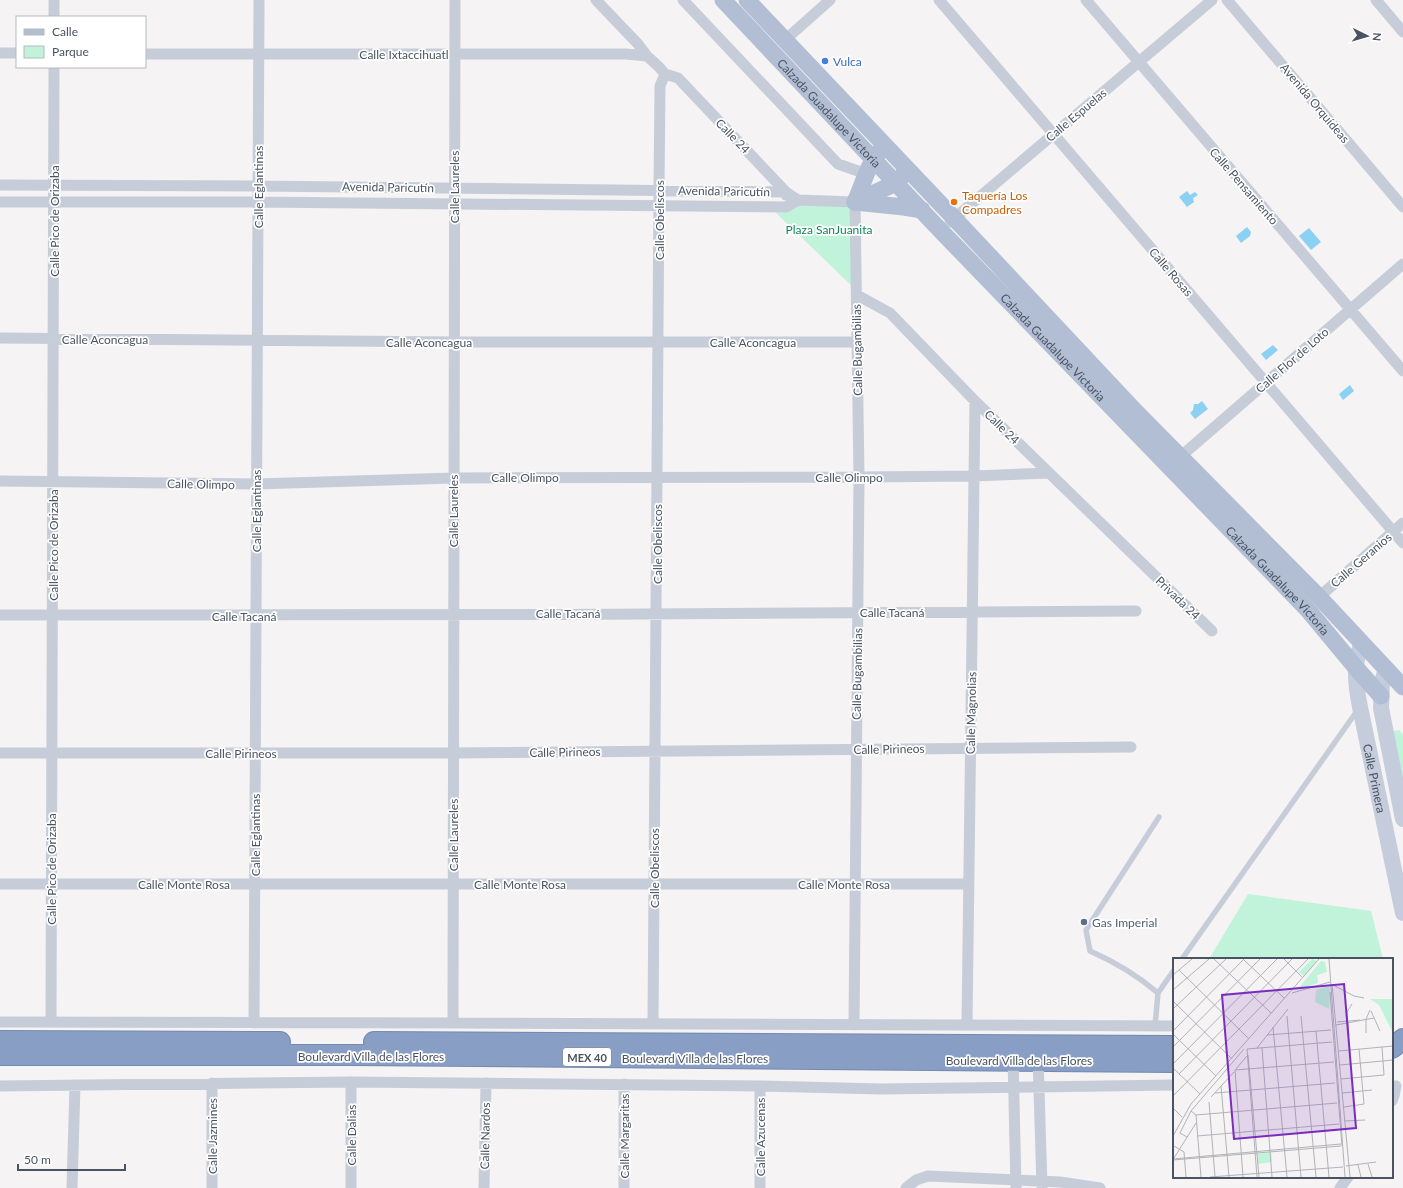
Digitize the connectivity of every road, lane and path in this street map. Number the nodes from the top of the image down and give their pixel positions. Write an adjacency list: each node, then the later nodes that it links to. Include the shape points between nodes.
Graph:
1 (54, 0): 14 (street)
2 (259, 0): 20 (street, Calle Eglantinas)
3 (455, 0): 21 (street, Calle Laureles)
4 (596, 0): 22 (street)
5 (683, 0): 31 (street, via 838,164)
6 (723, 0): 27 (main road, Calzada Guadalupe Victoria)
7 (747, 0): 16 (main road, Calzada Guadalupe Victoria)
8 (830, 0): 16 (street)
9 (939, 0): 26 (street, Calle Rosas)
10 (1086, 0): 23 (street, Calle Pensamiento)
11 (1212, 0): 23 (street, Calle Espuelas)
12 (1227, 0): 47 (street, Avenida Orquídeas)
13 (1376, 0): 15 (street)
14 (54, 16)
15 (1403, 32)
16 (784, 40): 28 (main road, Calzada Guadalupe Victoria)
17 (0, 53): 18 (street)
18 (16, 53)
19 (146, 54): 20 (street, Calle Ixtaccihuatl)
20 (259, 54): 21 (street, Calle Ixtaccihuatl); 35 (street, Calle Eglantinas)
21 (455, 54): 22 (street, Calle Ixtaccihuatl); 36 (street, Calle Laureles)
22 (647, 56): 25 (street)
23 (1139, 62): 26 (street, Calle Espuelas); 53 (street, Calle Pensamiento)
24 (54, 68): 34 (street, Calle Pico de Orizaba)
25 (662, 70): 37 (street, Calle Obeliscos); 38 (street, Calle 24, via 678,78)
26 (1054, 134): 49 (street, Calle Espuelas); 61 (street, Calle Rosas)
27 (861, 146): 29 (main road, Calzada Guadalupe Victoria); 31 (main road)
28 (885, 146): 29 (main road); 30 (main road, Calzada Guadalupe Victoria)
29 (873, 159): 32 (main road, Calzada Guadalupe Victoria); 43 (main road)
30 (908, 170): 32 (main road); 49 (main road, Calzada Guadalupe Victoria)
31 (858, 171): 43 (main road)
32 (896, 183): 43 (main road); 48 (main road, Calzada Guadalupe Victoria)
33 (0, 185): 34 (street, Avenida Paricutín)
34 (54, 185): 35 (street, Avenida Paricutín); 41 (street, Calle Pico de Orizaba)
35 (258, 186): 36 (street, Avenida Paricutín); 42 (street, Calle Eglantinas)
36 (454, 188): 37 (street, Avenida Paricutín); 44 (street, Calle Laureles)
37 (659, 190): 38 (street, Avenida Paricutín); 45 (street, Calle Obeliscos)
38 (786, 192): 39 (street, Avenida Paricutín); 46 (street)
39 (798, 200): 43 (street); 46 (street, Avenida Paricutín)
40 (0, 202): 41 (street, Avenida Paricutín)
41 (54, 202): 42 (street, Avenida Paricutín); 55 (street, Calle Pico de Orizaba)
42 (258, 202): 44 (street, Avenida Paricutín); 56 (street, Calle Eglantinas)
43 (855, 202): 48 (main road); 52 (street, Calle Bugambilias)
44 (454, 204): 45 (street, Avenida Paricutín); 57 (street, Calle Laureles)
45 (659, 206): 46 (street, Avenida Paricutín); 58 (street, Calle Obeliscos)
46 (786, 207)
47 (1403, 207)
48 (922, 210): 50 (main road, Calzada Guadalupe Victoria)
49 (954, 218): 50 (street, Calle Espuelas); 63 (main road, Calzada Guadalupe Victoria)
50 (940, 230): 87 (main road, Calzada Guadalupe Victoria, via 1308,610)
51 (1403, 264): 53 (street, Calle Flor de Loto)
52 (857, 295): 59 (street, Calle Bugambilias); 62 (street, Calle 24, via 890,313)
53 (1350, 310): 60 (street, Calle Pensamiento); 61 (street, Calle Flor de Loto)
54 (0, 338): 55 (street, Calle Aconcagua)
55 (53, 339): 56 (street, Calle Aconcagua); 70 (street, Calle Pico de Orizaba)
56 (257, 340): 57 (street, Calle Aconcagua); 71 (street, Calle Eglantinas)
57 (454, 342): 58 (street, Calle Aconcagua); 68 (street, Calle Laureles)
58 (658, 342): 59 (street, Calle Aconcagua); 66 (street, Calle Obeliscos)
59 (857, 342): 67 (street, Calle Bugambilias)
60 (1403, 371)
61 (1266, 382): 63 (street, Calle Flor de Loto); 73 (street, Calle Rosas)
62 (975, 401): 64 (street, Calle 24); 65 (street, Calle Magnolias)
63 (1180, 457): 76 (main road, Calzada Guadalupe Victoria)
64 (1049, 473): 65 (street, Calle Olimpo); 75 (street, Calle 24)
65 (974, 476): 67 (street, Calle Olimpo); 79 (street, Calle Magnolias)
66 (657, 477): 67 (street, Calle Olimpo); 68 (street, Calle Olimpo); 80 (street, Calle Obeliscos)
67 (859, 477): 78 (street, Calle Bugambilias)
68 (454, 478): 71 (street, Calle Olimpo); 81 (street, Calle Laureles)
69 (0, 481): 70 (street, Calle Olimpo)
70 (53, 482): 71 (street, Calle Olimpo); 83 (street, Calle Pico de Orizaba)
71 (256, 484): 84 (street, Calle Eglantinas)
72 (1403, 523): 73 (street, Calle Geranios)
73 (1393, 532): 74 (street, Calle Rosas); 76 (street, Calle Geranios)
74 (1403, 543)
75 (1144, 564): 85 (street, Privada 24)
76 (1319, 597): 86 (main road, Calzada Guadalupe Victoria)
77 (1136, 611): 79 (street, Calle Tacaná)
78 (858, 612): 79 (street, Calle Tacaná); 80 (street, Calle Tacaná); 94 (street, Calle Bugambilias)
79 (972, 612): 93 (street, Calle Magnolias)
80 (656, 613): 81 (street, Calle Tacaná); 95 (street, Calle Obeliscos)
81 (453, 614): 84 (street, Calle Tacaná); 99 (street, Calle Laureles)
82 (0, 615): 83 (street, Calle Tacaná)
83 (52, 615): 84 (street, Calle Tacaná); 97 (street, Calle Pico de Orizaba)
84 (256, 616): 98 (street, Calle Eglantinas)
85 (1212, 631)
86 (1362, 643): 87 (main road, Calle Primera); 88 (main road, Calzada Guadalupe Victoria)
87 (1356, 669): 90 (main road, Calzada Guadalupe Victoria); 91 (main road, Calle Primera)
88 (1386, 669): 89 (main road, Calzada Guadalupe Victoria); 90 (main road, Calle Primera)
89 (1403, 687)
90 (1381, 696): 101 (main road, Calle Primera, via 1384,729)
91 (1360, 707): 109 (main road, Calle Primera); 110 (lane)
92 (1131, 747): 93 (street, Calle Pirineos)
93 (971, 748): 94 (street, Calle Pirineos); 108 (street, Calle Magnolias)
94 (856, 749): 95 (street, Calle Pirineos); 107 (street, Calle Bugambilias)
95 (655, 751): 99 (street, Calle Pirineos); 106 (street, Calle Obeliscos)
96 (0, 753): 97 (street, Calle Pirineos)
97 (52, 753): 98 (street, Calle Pirineos); 103 (street, Calle Pico de Orizaba)
98 (255, 753): 99 (street, Calle Pirineos); 104 (street, Calle Eglantinas)
99 (453, 753): 105 (street, Calle Laureles)
100 (1159, 817): 112 (lane, via 1086,930 1090,951 1143,979)
101 (1403, 819)
102 (0, 884): 103 (street, Calle Monte Rosa)
103 (51, 884): 104 (street, Calle Monte Rosa); 114 (street, Calle Pico de Orizaba)
104 (255, 884): 105 (street, Calle Monte Rosa); 115 (street, Calle Eglantinas)
105 (452, 884): 106 (street, Calle Monte Rosa); 116 (street, Calle Laureles)
106 (654, 884): 107 (street, Calle Monte Rosa); 117 (street, Calle Obeliscos)
107 (855, 884): 108 (street, Calle Monte Rosa); 118 (street, Calle Bugambilias)
108 (969, 884): 119 (street, Calle Magnolias)
109 (1403, 913)
110 (1183, 958)
111 (1173, 971): 112 (lane)
112 (1158, 993): 120 (lane)
113 (0, 1022): 114 (street)
114 (51, 1022): 115 (street)
115 (254, 1022): 116 (street)
116 (453, 1023): 117 (street)
117 (653, 1024): 118 (street)
118 (854, 1025): 119 (street)
119 (967, 1025): 120 (street)
120 (1155, 1026): 121 (street)
121 (1173, 1026)
122 (1403, 1039): 125 (highway)
123 (0, 1041): 127 (highway, Boulevard Villa de las Flores / MEX 40)
124 (1173, 1046): 128 (highway, Boulevard Villa de las Flores / MEX 40)
125 (1393, 1048)
126 (1393, 1049): 129 (highway)
127 (1013, 1052): 128 (highway, Boulevard Villa de las Flores / MEX 40); 130 (highway, Boulevard Villa de las Flores / MEX 40); 143 (street)
128 (1038, 1052): 133 (highway, Boulevard Villa de las Flores / MEX 40); 144 (street)
129 (1403, 1053)
130 (0, 1055)
131 (1403, 1058): 132 (highway)
132 (1393, 1061)
133 (1173, 1062)
134 (351, 1082): 135 (street); 136 (street); 151 (street, Calle Dalias)
135 (212, 1083): 139 (street); 150 (street, Calle Jazmines)
136 (486, 1083): 137 (street); 152 (street, Calle Nardos)
137 (624, 1084): 142 (street); 153 (street, Calle Margaritas)
138 (1397, 1084): 145 (street)
139 (75, 1085): 141 (street); 149 (street)
140 (1173, 1085): 144 (street)
141 (0, 1086)
142 (760, 1086): 143 (street, via 881,1089); 154 (street, Calle Azucenas)
143 (1013, 1087): 144 (street); 147 (street)
144 (1038, 1087): 148 (street)
145 (1393, 1098)
146 (1347, 1178): 157 (street)
147 (1016, 1184): 148 (street); 155 (street, via 928,1176 916,1180)
148 (1042, 1184): 156 (street, via 1060,1182)
149 (72, 1188)
150 (212, 1188)
151 (351, 1188)
152 (484, 1188)
153 (624, 1188)
154 (760, 1188)
155 (906, 1188)
156 (1100, 1188)
157 (1340, 1188)

